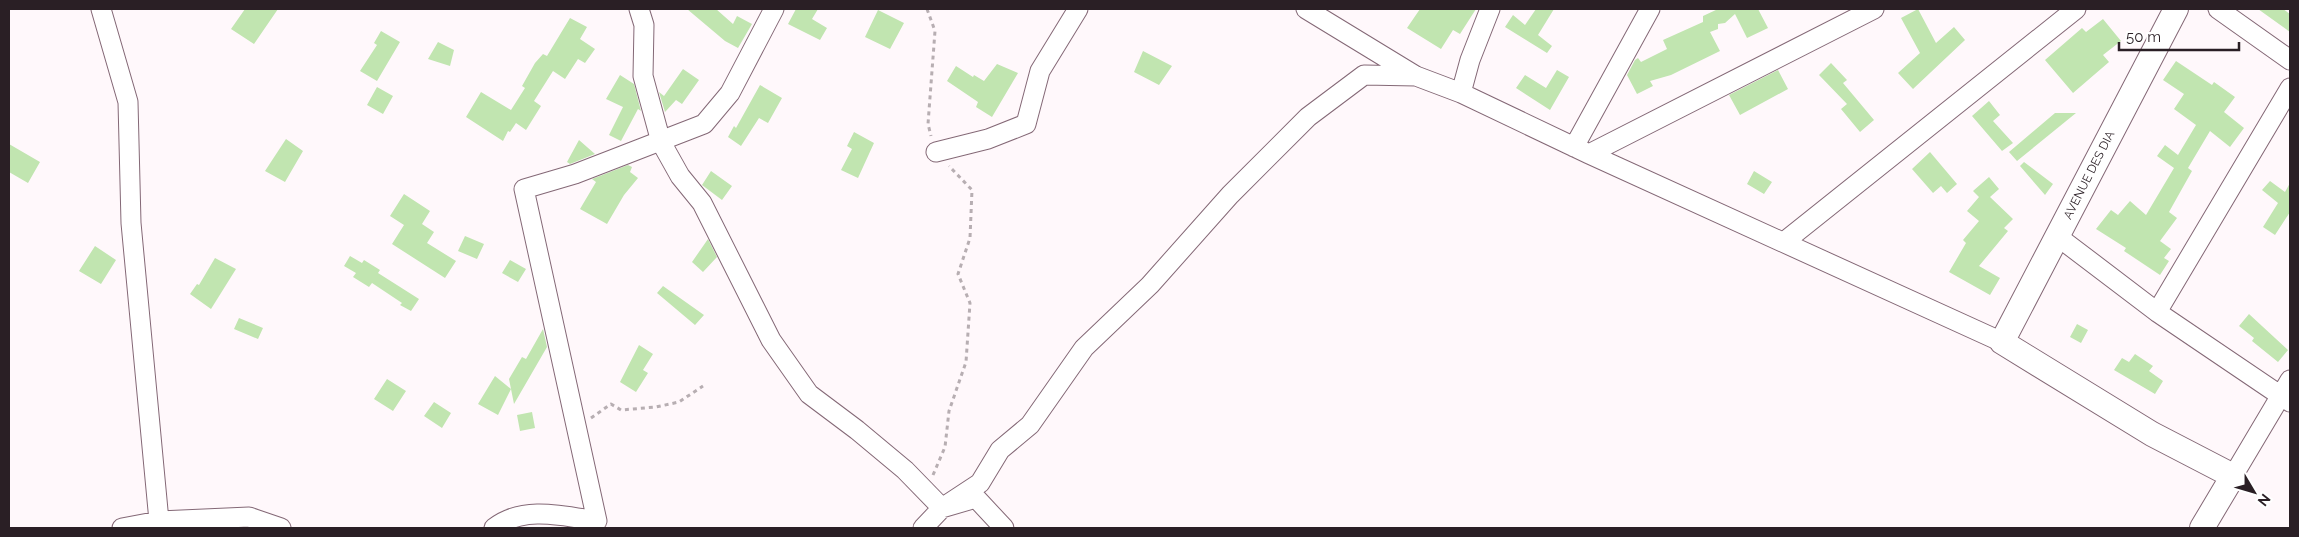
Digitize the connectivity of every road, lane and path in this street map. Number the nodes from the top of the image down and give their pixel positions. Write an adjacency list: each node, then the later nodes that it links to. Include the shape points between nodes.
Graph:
1 (102, 9): 29 (street, via 128,102 131,223)
2 (639, 9): 17 (street, via 644,25 643,76)
3 (774, 9): 17 (street, via 730,93 711,116 704,124)
4 (926, 9): 19 (path, via 935,31 928,124)
5 (1078, 9): 19 (street, via 1040,71 1026,124 988,139)
6 (1490, 9): 16 (street)
7 (1650, 9): 18 (street)
8 (1874, 9): 18 (street)
9 (2076, 9): 21 (street)
10 (2176, 9): 20 (street, AVENUE DES DIA)
11 (2218, 9): 13 (street)
12 (1317, 12): 14 (street)
13 (2290, 60)
14 (1416, 76): 16 (street); 28 (street, via 1364,76 1308,117 1230,195 1150,285 1084,348 1030,426 1000,450 980,483)
15 (2290, 88): 22 (street)
16 (1461, 93): 18 (street)
17 (660, 142): 28 (street, via 680,176 702,203 771,340 809,394 905,470); 32 (street, via 524,190 597,521 542,512 502,522)
18 (1581, 150): 21 (street)
19 (936, 152): 28 (path, via 972,190 970,238 958,274 970,303 966,362 949,411 945,447 930,484)
20 (2057, 236): 22 (street); 23 (street, AVENUE DES DIA)
21 (1784, 242): 23 (street)
22 (2157, 312): 25 (street)
23 (2002, 342): 27 (street, via 2152,434)
24 (703, 386): 26 (path, via 679,402 656,407 621,410 611,404)
25 (2287, 393): 27 (street)
26 (589, 422)
27 (2233, 476): 35 (street)
28 (942, 508): 33 (street); 34 (street, via 976,498)
29 (159, 521): 30 (street); 31 (street, via 249,518)
30 (122, 528)
31 (281, 528)
32 (494, 528)
33 (923, 528)
34 (1004, 528)
35 (2202, 528)

